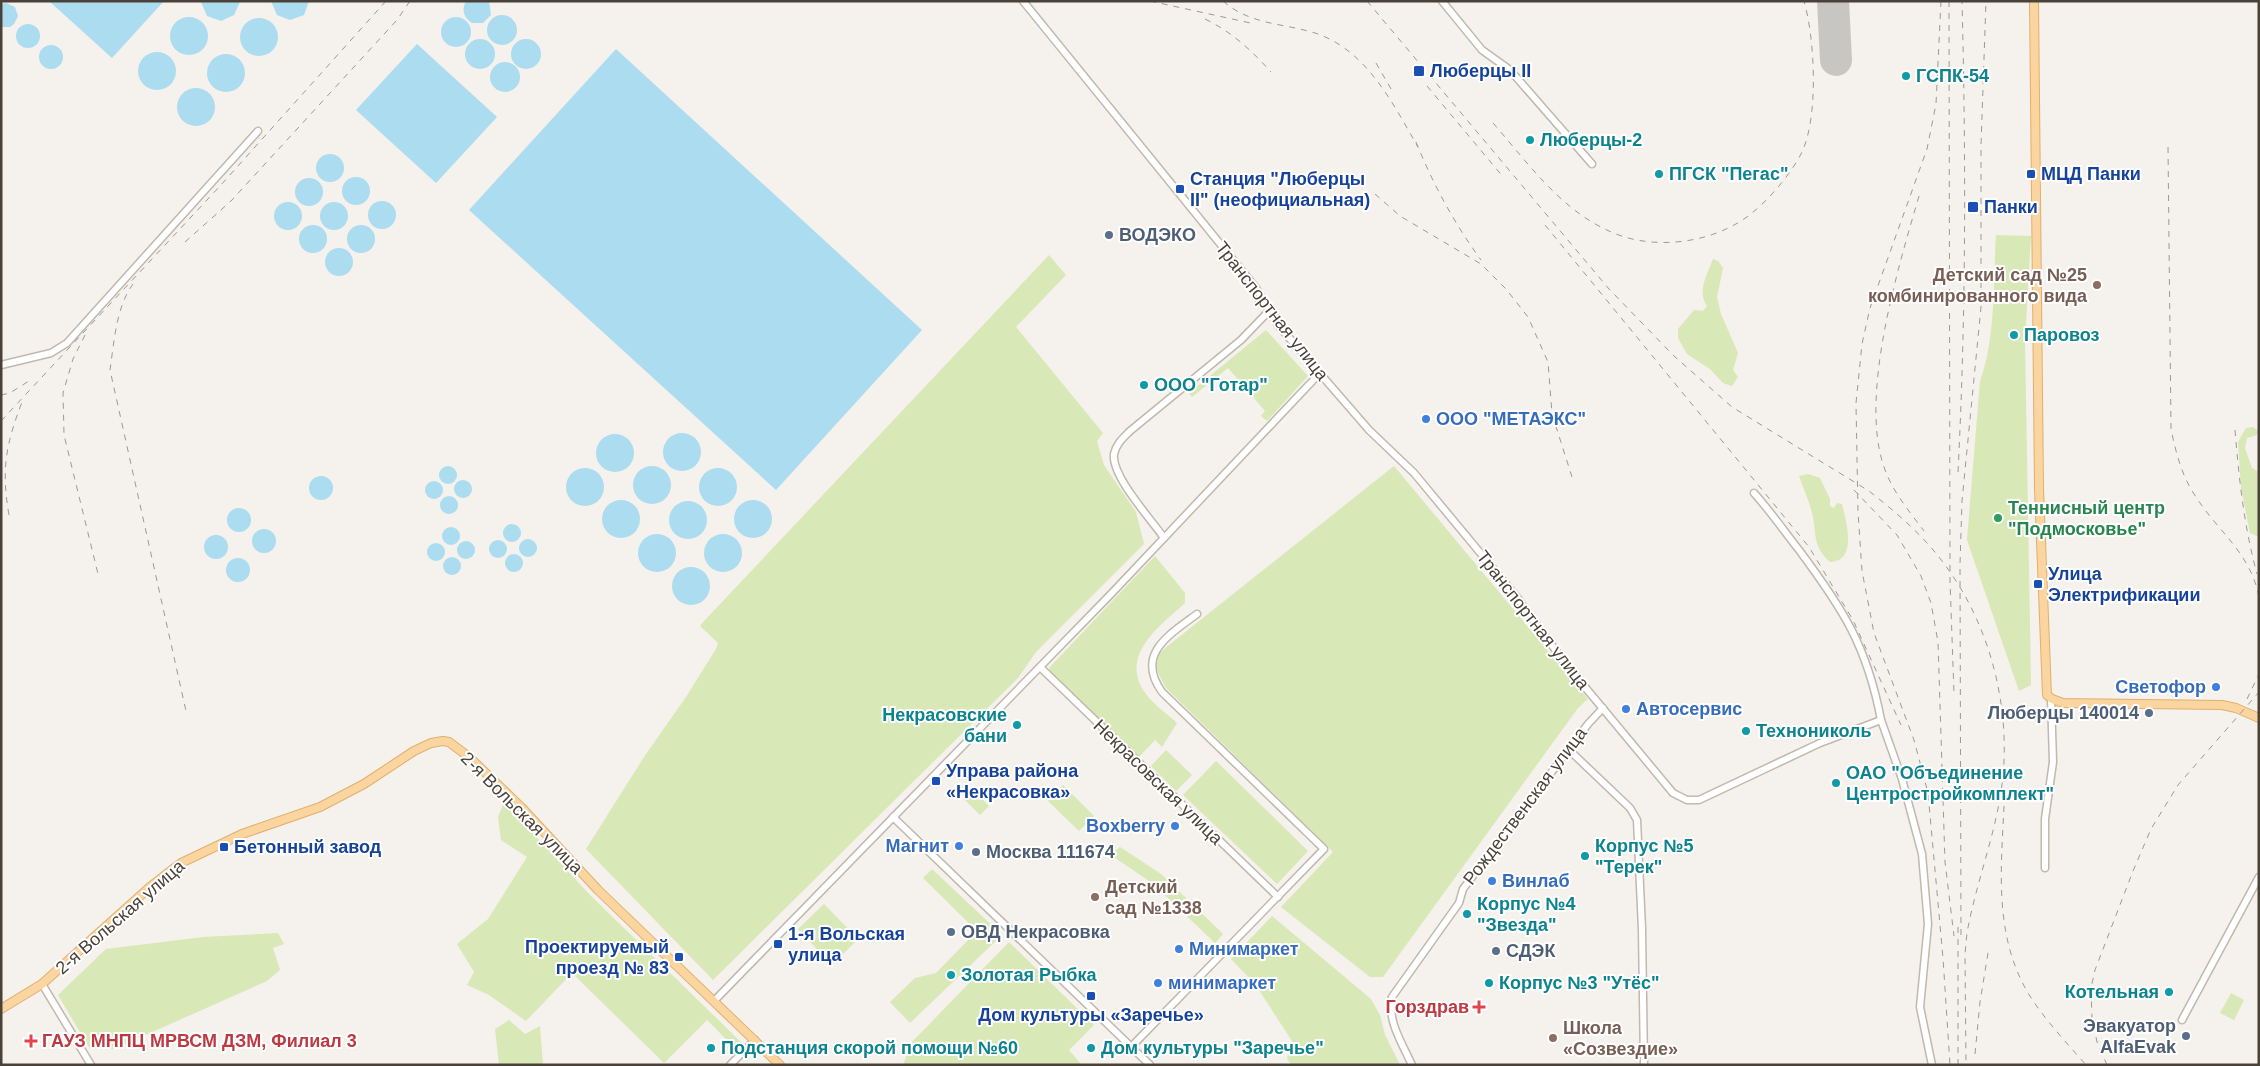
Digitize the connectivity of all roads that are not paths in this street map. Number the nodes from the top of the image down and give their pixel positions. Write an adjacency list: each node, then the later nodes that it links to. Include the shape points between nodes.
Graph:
1 (1023, 1): 6 (street, Транспортная улица, via 1256,288)
2 (1442, 1): 5 (street, via 1482,50 1510,70)
3 (2034, 1): 13 (main road, via 2039,489 2046,688)
4 (258, 131): 7 (street, via 67,343 46,354)
5 (1592, 164)
6 (1269, 311): 8 (street, Транспортная улица); 10 (street, via 1240,340 1130,432 1116,449 1118,473)
7 (1, 365)
8 (1320, 373): 10 (street); 14 (street, Транспортная улица, via 1369,430 1414,473)
9 (1754, 493): 16 (street, via 1827,587 1848,622 1870,669)
10 (1164, 538): 12 (street)
11 (1197, 614): 21 (street, via 1166,637 1154,652 1151,670 1154,682 1324,849)
12 (1040, 667): 18 (street); 21 (street, Некрасовская улица)
13 (2051, 698): 15 (main road, via 2063,702 2222,704); 19 (street, via 2053,762 2046,819)
14 (1603, 708): 16 (street, Транспортная улица, via 1673,793 1687,800 1699,800 1820,742); 17 (street, Рождественская улица)
15 (2259, 718)
16 (1881, 720): 34 (street, via 1902,778 1922,854 1928,924 1920,1007)
17 (1568, 749): 32 (street, Рождественская улица, via 1463,888 1459,903 1392,997 1393,1022); 33 (street, via 1630,808 1637,820)
18 (893, 817): 23 (street); 27 (street)
19 (2045, 868)
20 (2259, 877): 25 (street)
21 (1278, 897): 27 (street)
22 (42, 984): 23 (main road, 2-я Вольская улица, via 181,862 242,834 320,807 364,784 414,751 431,743 448,742 521,807 598,890); 24 (main road, 2-я Вольская улица); 28 (street)
23 (715, 1000): 26 (main road, 2-я Вольская улица)
24 (2, 1006)
25 (2182, 1020)
26 (755, 1040): 29 (street); 30 (main road, 2-я Вольская улица)
27 (1131, 1046): 31 (street)
28 (91, 1065)
29 (730, 1065)
30 (780, 1065)
31 (1150, 1065)
32 (1412, 1065)
33 (1644, 1065)
34 (1932, 1065)

